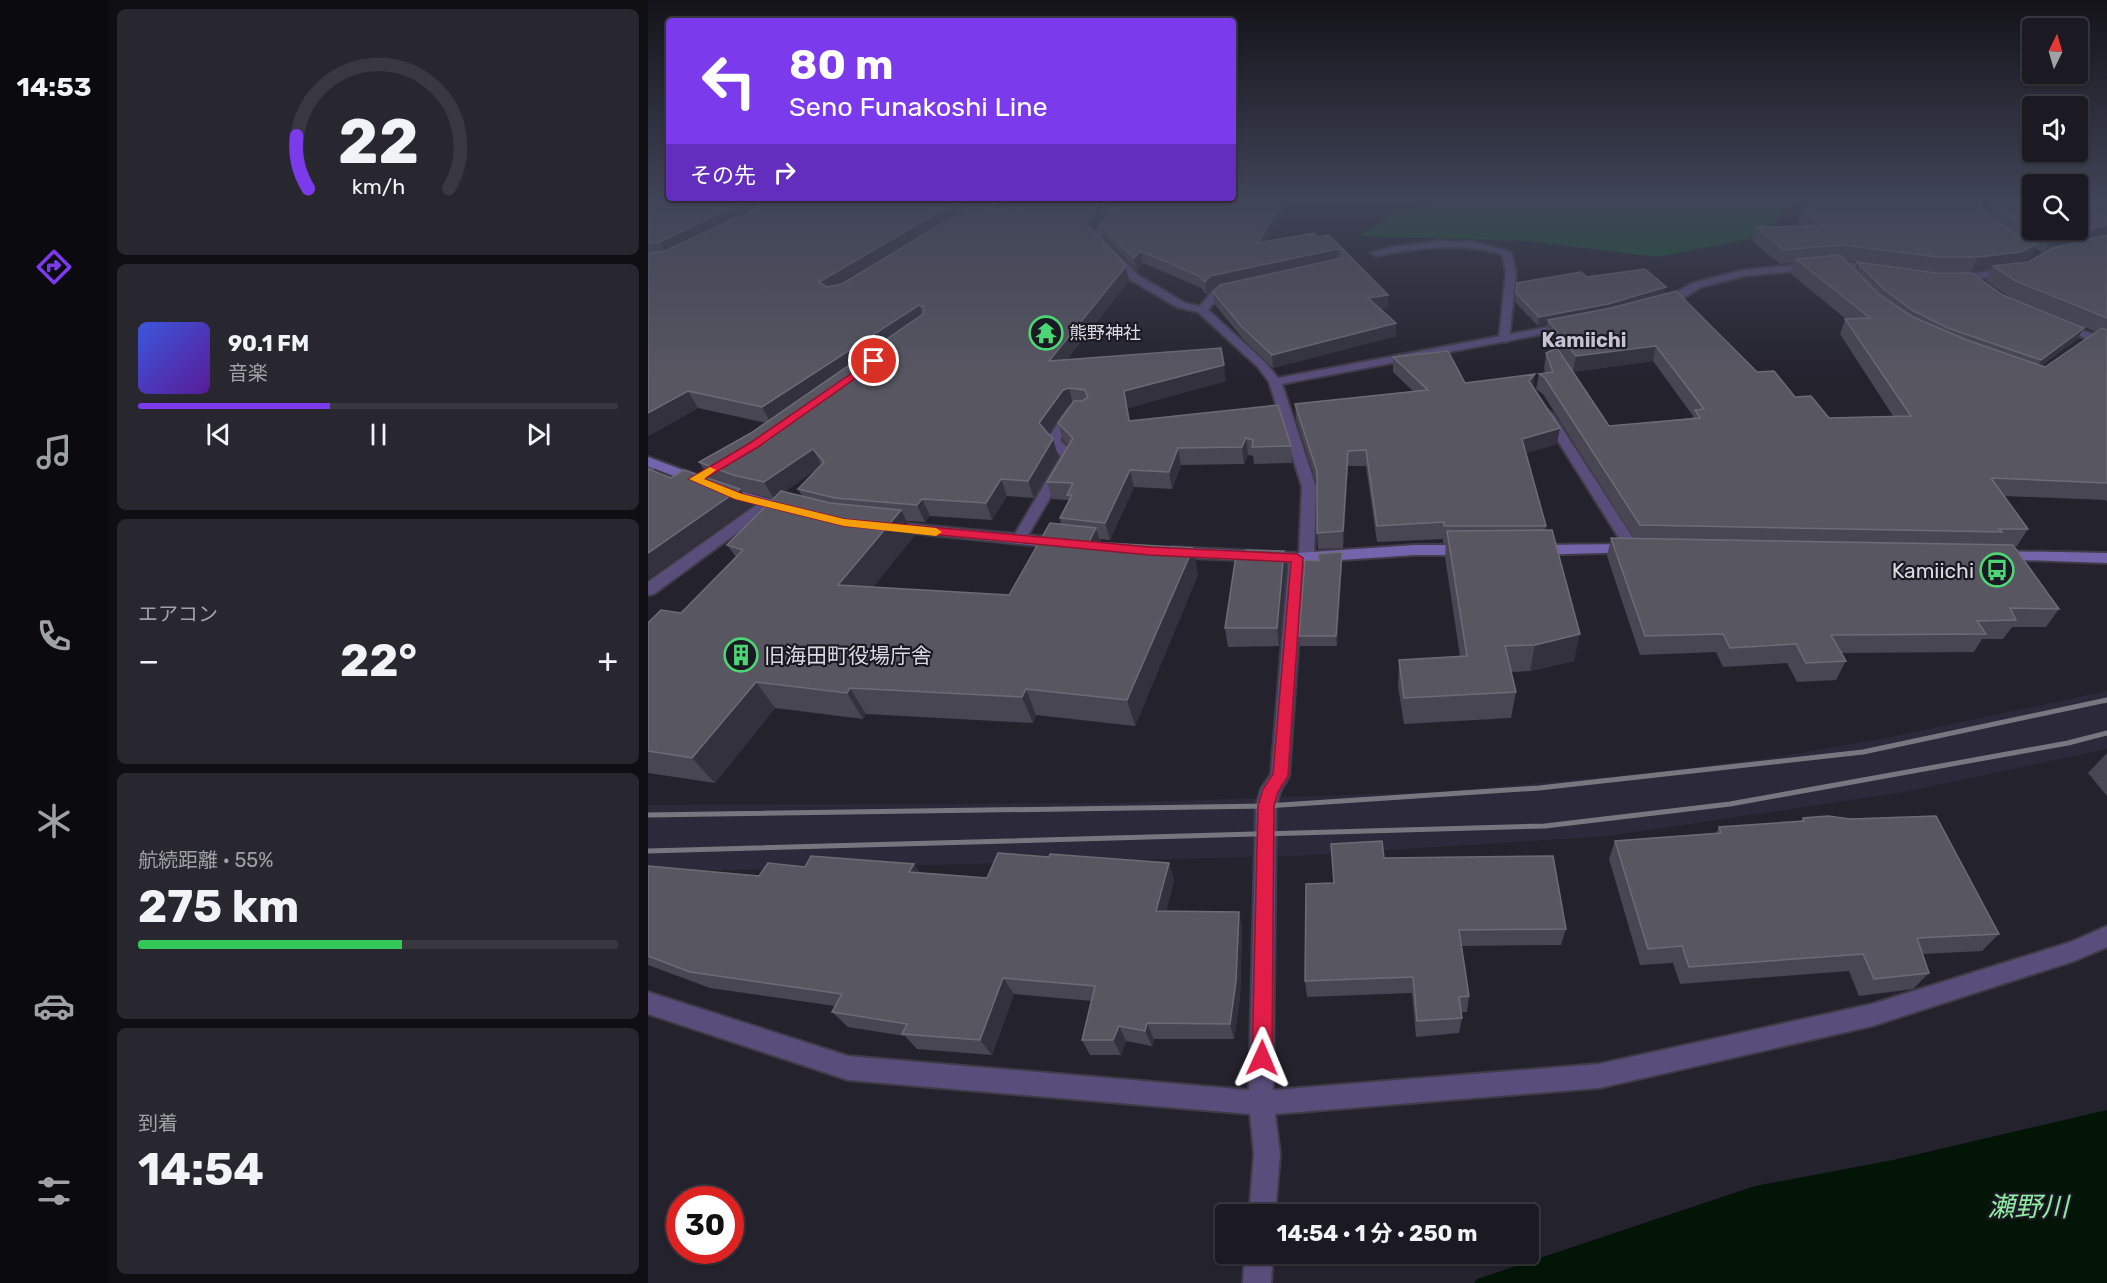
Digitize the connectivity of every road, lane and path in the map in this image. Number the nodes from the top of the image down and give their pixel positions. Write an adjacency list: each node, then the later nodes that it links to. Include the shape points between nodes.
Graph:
1 (1115, 259): 12 (street, via 1135,278 1181,305)
2 (1508, 259): 15 (street, via 1511,272)
3 (1838, 264): 5 (street); 8 (street); 11 (street, via 1744,273 1697,285 1673,300)
4 (2025, 267): 6 (street, via 2016,272)
5 (1893, 272)
6 (1971, 277): 7 (street); 10 (street)
7 (1943, 278)
8 (1854, 280)
9 (1249, 286): 12 (street, via 1216,293)
10 (1987, 289)
11 (1652, 306)
12 (1202, 310): 17 (street)
13 (2046, 320): 16 (street, via 2086,341)
14 (1586, 323): 15 (street)
15 (1505, 339): 17 (street)
16 (2107, 343)
17 (1275, 382): 32 (street, via 1309,487)
18 (1541, 405): 26 (street, via 1626,537)
19 (1085, 412): 24 (street, via 1073,411 1053,441 1068,455)
20 (651, 465): 21 (main road, via 700,476 739,497)
21 (767, 504): 22 (main road); 34 (street)
22 (800, 512)
23 (878, 526): 24 (main road)
24 (1019, 539): 25 (main road)
25 (1078, 545)
26 (1628, 549): 28 (main road); 29 (main road)
27 (1486, 550): 32 (main road)
28 (1522, 550)
29 (1652, 550)
30 (1161, 551): 32 (main road)
31 (1985, 556): 33 (main road)
32 (1302, 557): 37 (street, via 1280,776 1270,789 1266,806)
33 (2107, 558)
34 (648, 590)
35 (2107, 936): 37 (street, via 2074,951 1872,1015 1599,1076)
36 (648, 1004): 37 (street, via 848,1068)
37 (1261, 1103): 38 (street, via 1267,1154)
38 (1263, 1204)
39 (1258, 1264): 40 (street)
40 (1257, 1283)

